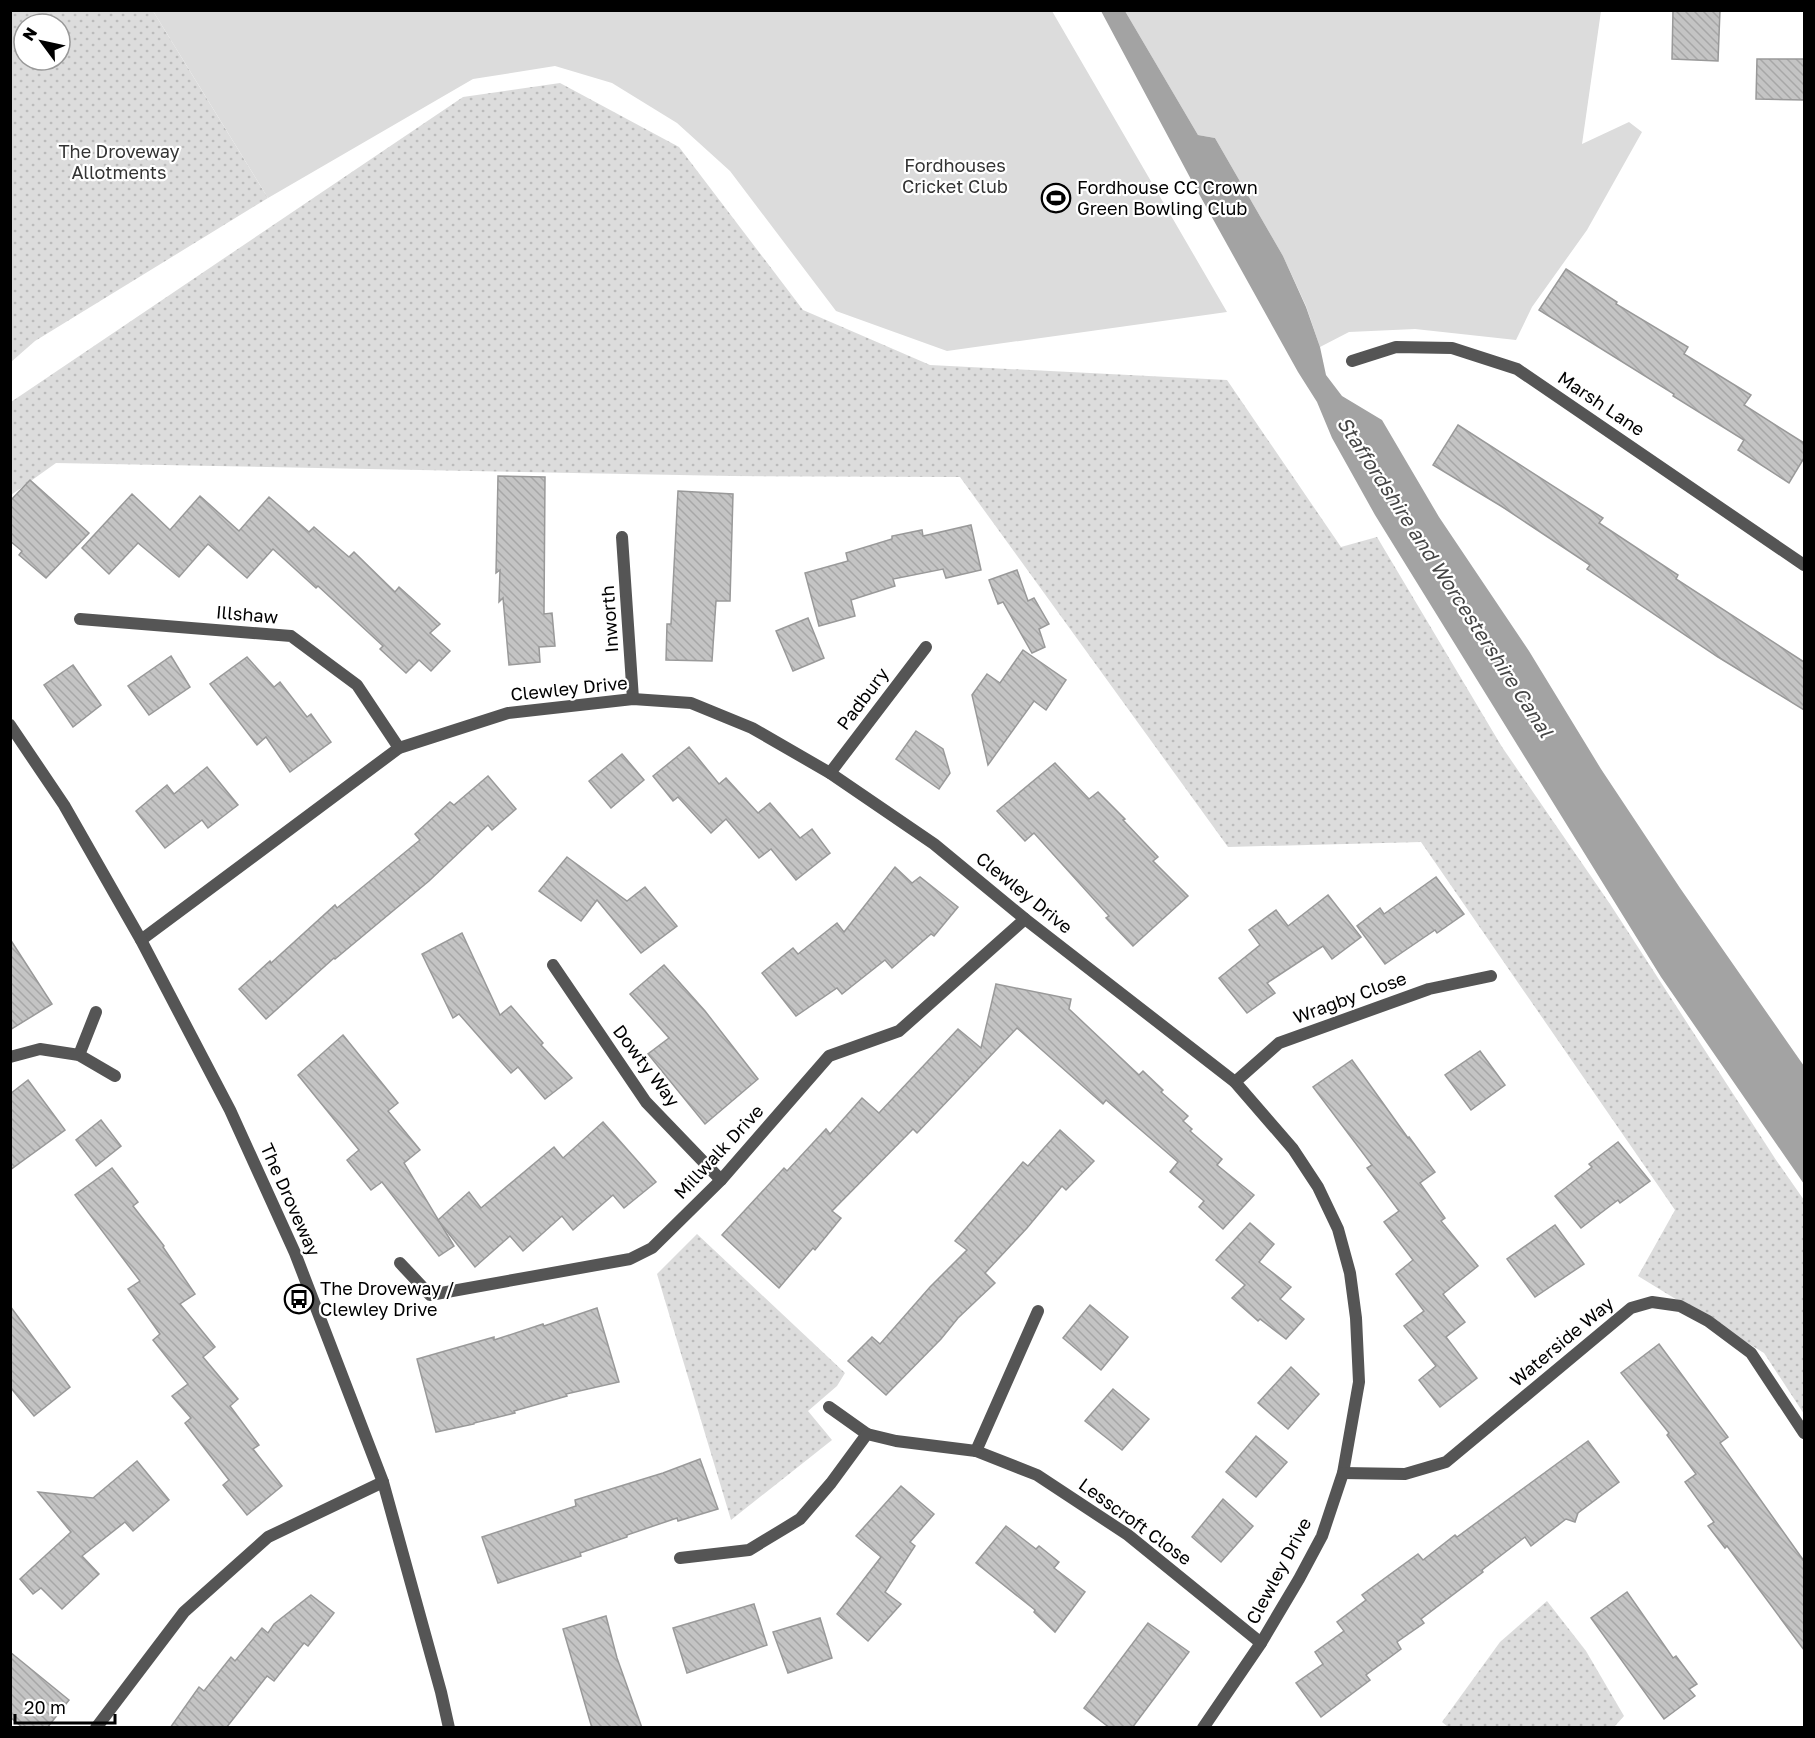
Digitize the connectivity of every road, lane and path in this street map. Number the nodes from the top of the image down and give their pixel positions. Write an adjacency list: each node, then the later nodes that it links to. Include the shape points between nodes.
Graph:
1 (1352, 361): 3 (street, Marsh Lane, via 1396,347 1452,348 1517,369)
2 (622, 537): 6 (street, Inworth)
3 (1804, 565)
4 (80, 619): 8 (street, Illshaw, via 291,636 357,685)
5 (926, 647): 9 (street, Padbury)
6 (633, 699): 8 (street, Clewley Drive, via 508,713); 9 (street, Clewley Drive, via 692,704 752,728)
7 (10, 725): 11 (street, The Droveway, via 64,805)
8 (399, 748): 11 (street, Clewley Drive)
9 (830, 773): 10 (street, Clewley Drive, via 934,844)
10 (1025, 919): 18 (street, Clewley Drive); 19 (street, Millwalk Drive, via 899,1031 829,1056)
11 (141, 940): 27 (street, The Droveway, via 230,1110 295,1253)
12 (553, 965): 19 (street, Dowty Way, via 646,1102)
13 (1491, 976): 18 (street, Wragby Close, via 1429,989 1279,1043)
14 (96, 1012): 15 (street)
15 (79, 1055): 16 (street, via 40,1049); 17 (street)
16 (10, 1057)
17 (115, 1076)
18 (1235, 1082): 26 (street, Clewley Drive, via 1293,1149 1318,1187 1338,1229 1350,1273 1359,1382)
19 (721, 1180): 20 (street, Millwalk Drive, via 652,1248 630,1259 430,1295)
20 (400, 1263)
21 (1038, 1311): 25 (street)
22 (829, 1407): 24 (street)
23 (1804, 1433): 26 (street, Waterside Way, via 1751,1353 1708,1320 1680,1306 1652,1302 1631,1308 1446,1462 1405,1474)
24 (867, 1434): 25 (street, Lesscroft Close); 28 (street, via 800,1520 749,1550)
25 (976, 1450): 29 (street, Lesscroft Close, via 1037,1475 1128,1535)
26 (1343, 1473): 29 (street, Clewley Drive, via 1322,1536)
27 (382, 1482): 30 (street, via 268,1537 184,1612); 31 (street, The Droveway)
28 (680, 1558)
29 (1261, 1643): 32 (street, Clewley Drive)
30 (96, 1728)
31 (449, 1728)
32 (1203, 1728)

